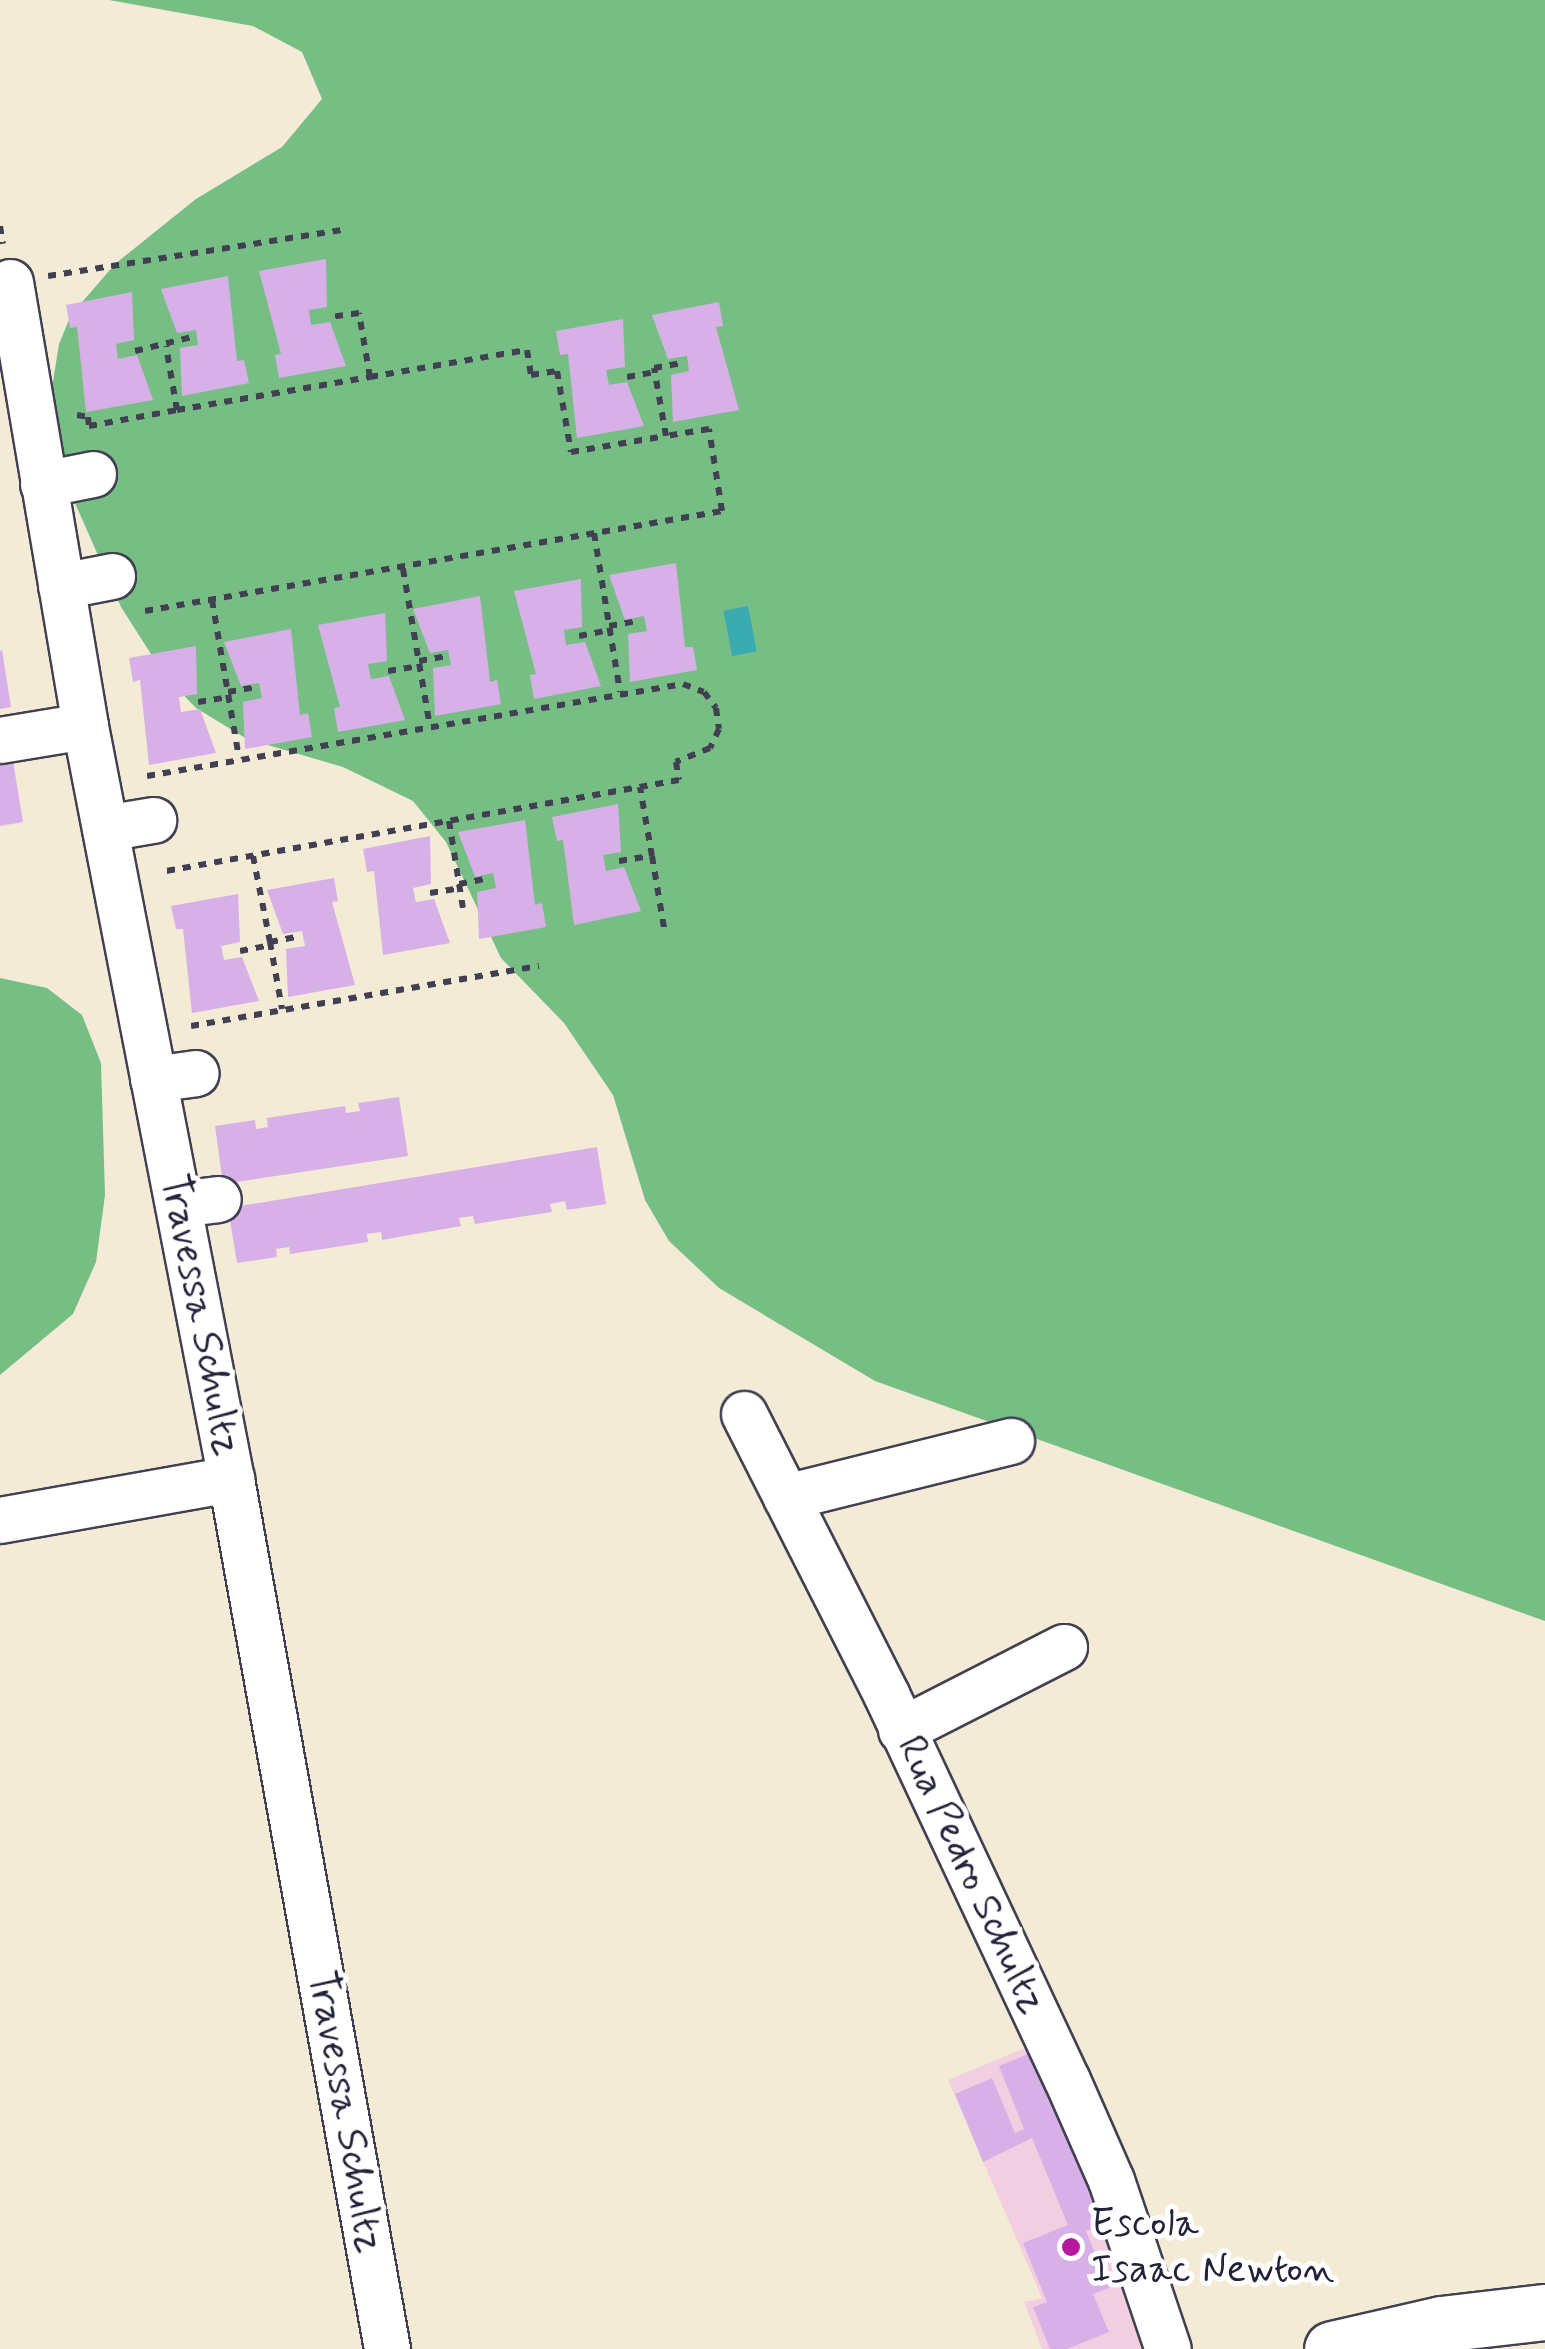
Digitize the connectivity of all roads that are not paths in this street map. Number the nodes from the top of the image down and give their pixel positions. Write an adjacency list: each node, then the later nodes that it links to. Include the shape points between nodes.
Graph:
1 (10, 282): 3 (street, Travessa Schultz)
2 (93, 474): 3 (street)
3 (43, 484): 5 (street, Travessa Schultz)
4 (112, 576): 5 (street)
5 (61, 586): 6 (street, Travessa Schultz)
6 (85, 726): 7 (street); 9 (street, Travessa Schultz)
7 (0, 740)
8 (150, 798): 9 (street)
9 (105, 828): 12 (street, Travessa Schultz, via 175,1076 198,1202)
10 (744, 1414): 13 (street, Rua Pedro Schultz)
11 (1011, 1441): 13 (street)
12 (232, 1479): 14 (street); 18 (street, Travessa Schultz)
13 (786, 1497): 16 (street, Rua Pedro Schultz)
14 (0, 1520)
15 (1064, 1647): 16 (street)
16 (902, 1730): 19 (street, Rua Pedro Schultz, via 1111,2180)
17 (1545, 2312): 20 (main road, via 1442,2324)
18 (387, 2349)
19 (1168, 2349)
20 (1332, 2349)

